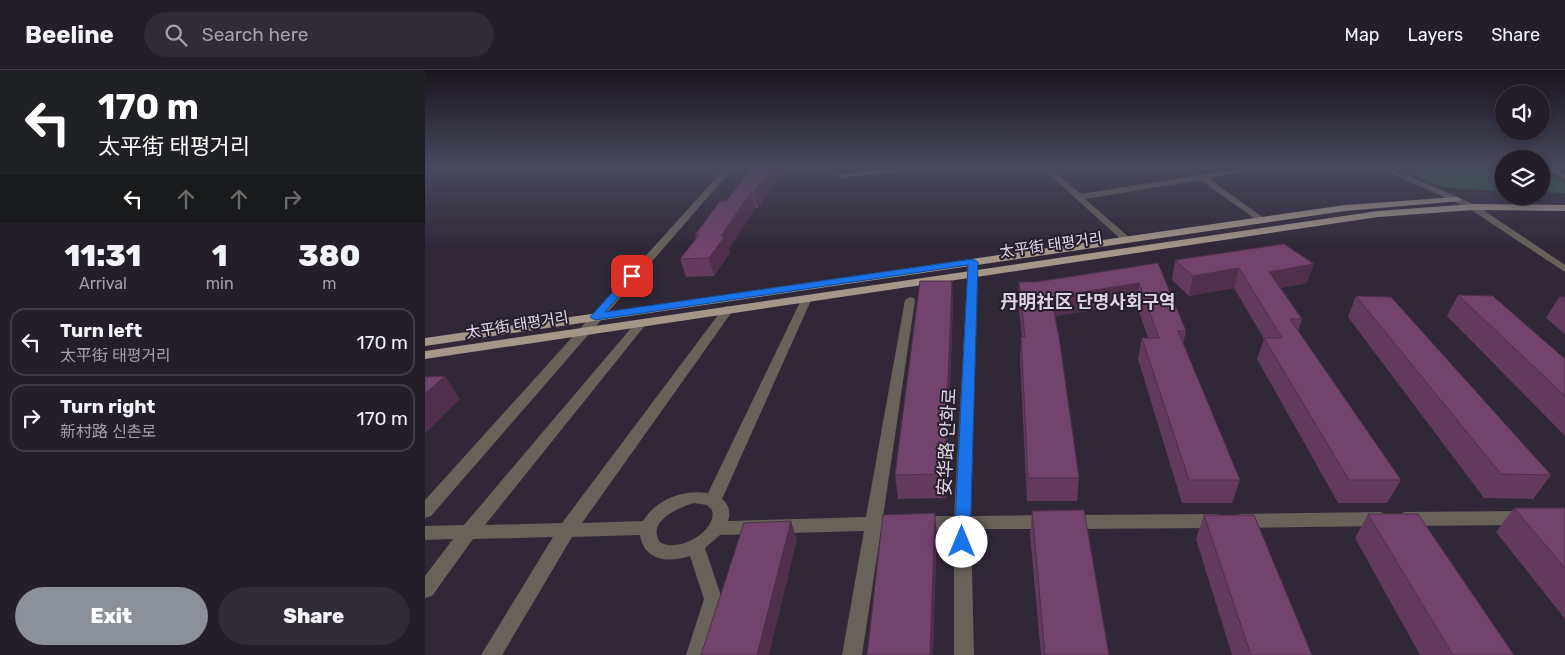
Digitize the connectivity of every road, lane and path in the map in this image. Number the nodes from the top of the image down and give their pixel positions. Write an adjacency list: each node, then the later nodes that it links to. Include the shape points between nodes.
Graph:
1 (705, 194): 18 (street)
2 (1077, 194): 6 (street)
3 (1097, 194): 6 (street)
4 (1225, 194): 11 (street)
5 (1445, 194): 7 (street)
6 (1080, 197): 12 (street)
7 (1456, 199): 8 (main road, 太平街 태평거리); 9 (street); 11 (main road, 太平街 태평거리, via 1357,207)
8 (1565, 201)
9 (1473, 207): 10 (main road, 太平街 태평거리); 13 (main road, 太平街 태평거리, via 1377,214); 14 (street)
10 (1565, 208)
11 (1264, 220): 12 (main road, 太平街 태평거리)
12 (1127, 240): 13 (main road, 太平街 태평거리)
13 (973, 267): 15 (main road, 太平街 태평거리); 18 (main road, 太平街 태평거리); 26 (street, 安华路 안화로)
14 (1565, 269)
15 (807, 298): 17 (main road, 太平街 태평거리); 23 (street)
16 (910, 300): 27 (street)
17 (728, 310): 19 (main road, 太平街 태평거리); 30 (street)
18 (595, 317): 20 (street); 21 (main road, 太平街 태평거리)
19 (641, 322): 20 (main road, 太平街 태평거리); 31 (street)
20 (582, 331): 22 (main road, 太平街 태평거리); 24 (street)
21 (425, 342)
22 (425, 355)
23 (713, 500): 28 (street, via 694,497 671,504 653,519); 29 (street, via 722,512)
24 (425, 511)
25 (1535, 518): 26 (street)
26 (962, 523): 27 (street); 38 (street, 安华路 안화로)
27 (872, 524): 29 (street); 37 (street)
28 (649, 528): 30 (street); 33 (street, via 647,538 659,551 669,553)
29 (717, 528): 33 (street)
30 (566, 531): 31 (street); 35 (street)
31 (468, 532): 32 (street); 34 (street)
32 (425, 533)
33 (696, 546): 36 (street, via 713,599)
34 (425, 590)
35 (491, 655)
36 (696, 655)
37 (852, 655)
38 (964, 655)

